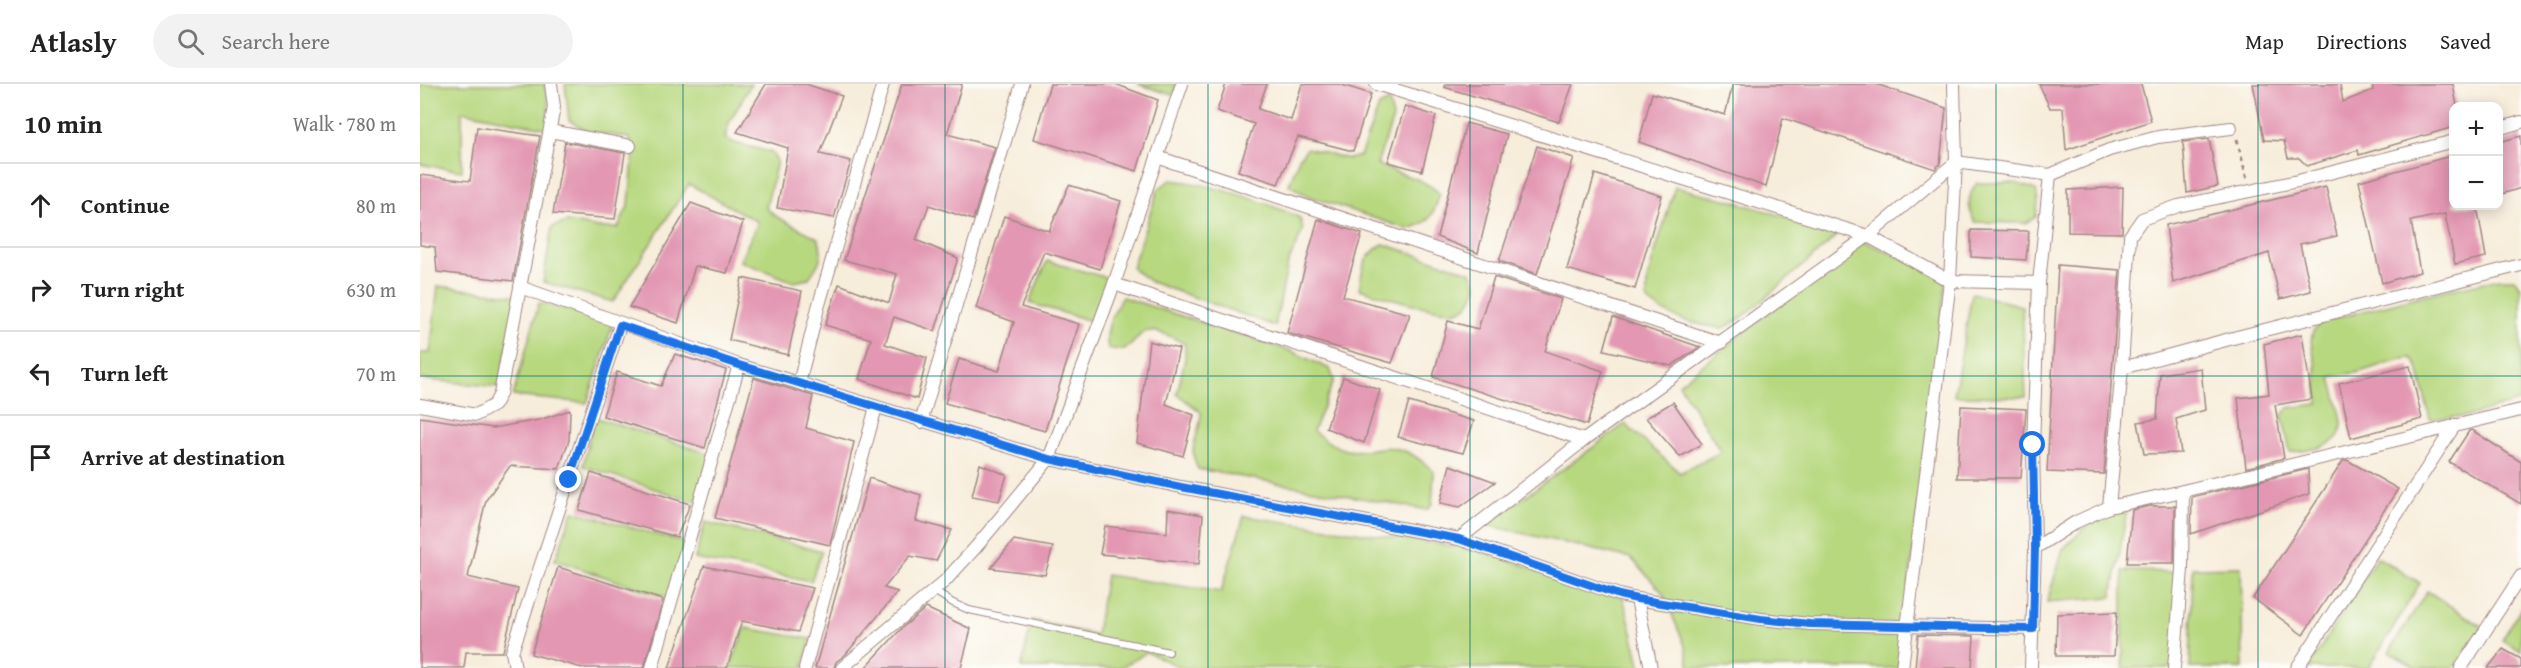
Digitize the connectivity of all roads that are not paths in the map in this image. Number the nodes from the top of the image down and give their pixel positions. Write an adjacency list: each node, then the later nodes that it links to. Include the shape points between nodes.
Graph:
1 (551, 84): 11 (street, via 554,107)
2 (883, 84): 27 (street)
3 (1022, 84): 31 (street)
4 (1182, 84): 14 (street)
5 (1377, 84): 17 (street)
6 (1947, 84): 7 (street)
7 (1956, 84): 15 (street)
8 (2521, 122): 10 (street)
9 (2231, 128): 16 (street, via 2158,137 2109,150)
10 (2503, 128)
11 (550, 131): 13 (street); 22 (street)
12 (2449, 142): 26 (street, via 2251,192 2178,206 2142,219 2130,236)
13 (630, 146)
14 (1157, 157): 21 (street); 24 (street)
15 (1956, 162): 16 (street); 17 (street); 19 (street)
16 (2050, 175): 20 (street)
17 (1868, 236): 19 (street); 24 (street)
18 (2521, 265): 26 (street)
19 (1950, 281): 20 (street); 42 (street)
20 (2039, 283): 38 (street, via 2033,445)
21 (1113, 284): 33 (street); 34 (street)
22 (520, 287): 23 (street); 28 (street, via 500,394 494,405 476,416)
23 (620, 325): 25 (street); 45 (street, via 512,652)
24 (1721, 343): 33 (street)
25 (739, 365): 27 (street); 46 (street)
26 (2122, 369): 36 (street)
27 (799, 383): 29 (street)
28 (420, 405)
29 (876, 407): 31 (street); 47 (street)
30 (2521, 410): 32 (street)
31 (921, 422): 34 (street)
32 (2455, 425): 35 (street); 53 (street)
33 (1584, 440): 37 (street)
34 (1049, 459): 37 (street); 40 (street)
35 (2183, 491): 36 (street); 52 (street)
36 (2109, 507): 38 (street)
37 (1459, 539): 41 (street)
38 (2035, 548): 43 (street)
39 (2521, 576): 54 (street)
40 (934, 591): 44 (lane, via 969,610); 48 (street)
41 (1637, 599): 42 (street, via 1800,623); 49 (street)
42 (1906, 624): 43 (street); 50 (street)
43 (2033, 629): 51 (street)
44 (1169, 652)
45 (515, 668)
46 (652, 668)
47 (805, 668)
48 (842, 668)
49 (1651, 668)
50 (1902, 668)
51 (2031, 668)
52 (2174, 668)
53 (2297, 668)
54 (2461, 668)

